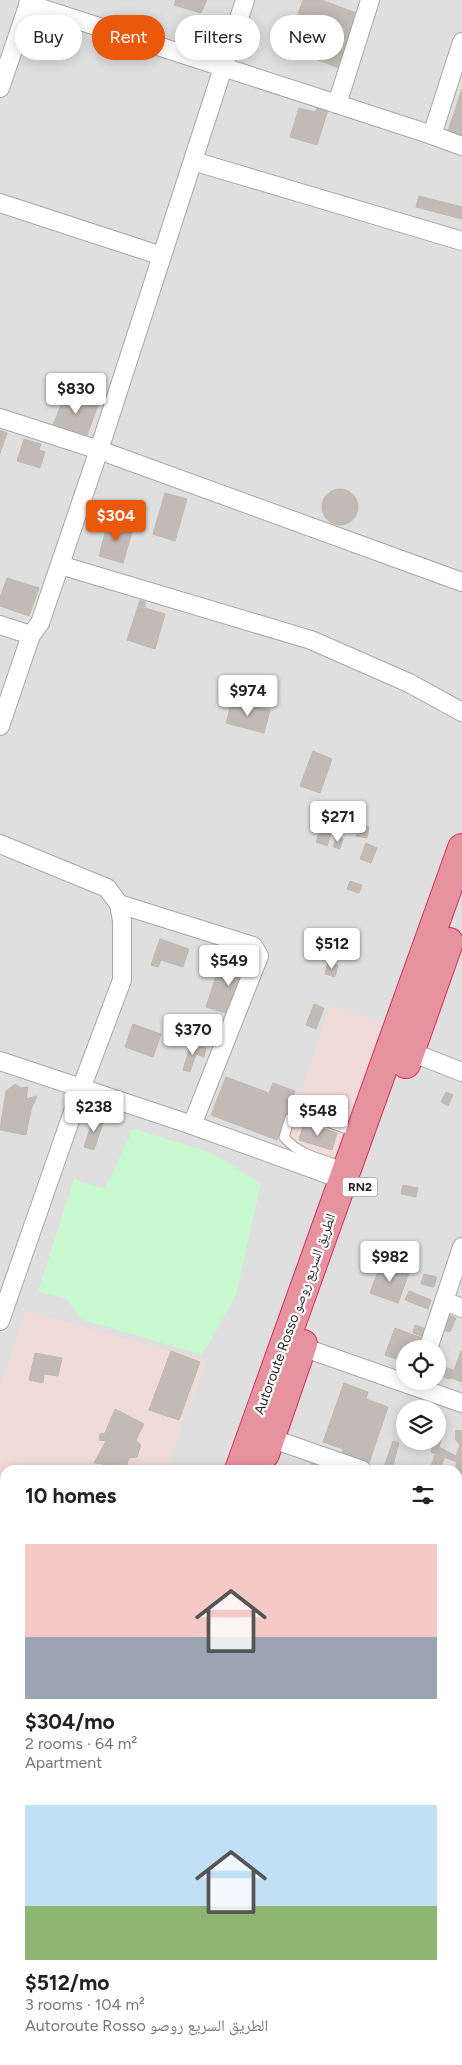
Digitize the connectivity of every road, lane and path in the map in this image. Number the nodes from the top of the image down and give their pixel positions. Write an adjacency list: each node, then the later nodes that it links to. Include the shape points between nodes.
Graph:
1 (245, 0): 5 (street)
2 (370, 0): 7 (street)
3 (29, 2): 5 (street); 6 (street)
4 (462, 42): 8 (street)
5 (223, 68): 7 (street); 10 (street)
6 (0, 88)
7 (337, 104): 8 (street)
8 (432, 135): 9 (street)
9 (462, 146)
10 (193, 160): 12 (street); 13 (street)
11 (0, 203): 13 (street)
12 (462, 241)
13 (162, 256): 15 (street)
14 (0, 418): 15 (street)
15 (99, 450): 16 (street); 17 (street)
16 (60, 565): 19 (street, via 40,623); 20 (street, via 311,640 409,683)
17 (462, 582)
18 (0, 625): 19 (street)
19 (31, 635): 21 (street)
20 (462, 712)
21 (0, 726)
22 (0, 844): 24 (street, via 107,888)
23 (462, 848): 31 (highway, Autoroute Rosso الطريق السريع روصو / RN2)
24 (119, 904): 29 (street, via 122,980); 30 (street, via 253,946 260,956)
25 (462, 904): 26 (highway, Autoroute Rosso الطريق السريع روصو / RN2)
26 (411, 1052): 28 (street); 39 (highway, Autoroute Rosso الطريق السريع روصو / RN2)
27 (0, 1061): 29 (street)
28 (462, 1072)
29 (81, 1088): 30 (street); 34 (street)
30 (192, 1125): 32 (street)
31 (361, 1134): 32 (highway, Autoroute Rosso الطريق السريع روصو / RN2); 32 (lane, via 300,1112 290,1118 286,1128 284,1137 299,1151)
32 (346, 1174): 44 (highway, Autoroute Rosso الطريق السريع روصو / RN2)
33 (462, 1247): 35 (street)
34 (6, 1283): 37 (street)
35 (444, 1301): 36 (street); 38 (street)
36 (462, 1308)
37 (0, 1321)
38 (431, 1340)
39 (302, 1347): 40 (street); 43 (highway, Autoroute Rosso الطريق السريع روصو / RN2)
40 (396, 1376)
41 (433, 1390): 42 (street)
42 (462, 1403)
43 (270, 1438): 45 (highway, Autoroute Rosso الطريق السريع روصو / RN2); 46 (street)
44 (241, 1465)
45 (261, 1465)
46 (348, 1465)

